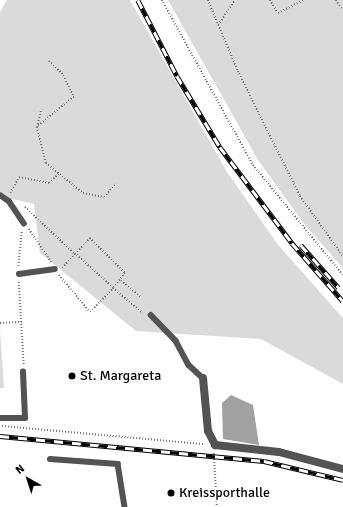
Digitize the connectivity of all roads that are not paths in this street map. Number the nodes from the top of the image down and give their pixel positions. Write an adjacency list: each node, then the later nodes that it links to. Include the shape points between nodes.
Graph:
1 (0, 195): 2 (lane, via 9,201)
2 (24, 223)
3 (57, 271): 4 (lane)
4 (19, 274)
5 (151, 315): 7 (lane, via 176,341 189,365)
6 (23, 372): 8 (lane, via 24,418)
7 (203, 378): 10 (street, via 208,431 215,445 279,452)
8 (0, 418)
9 (50, 460): 11 (lane, via 118,464)
10 (343, 469)
11 (125, 507)

